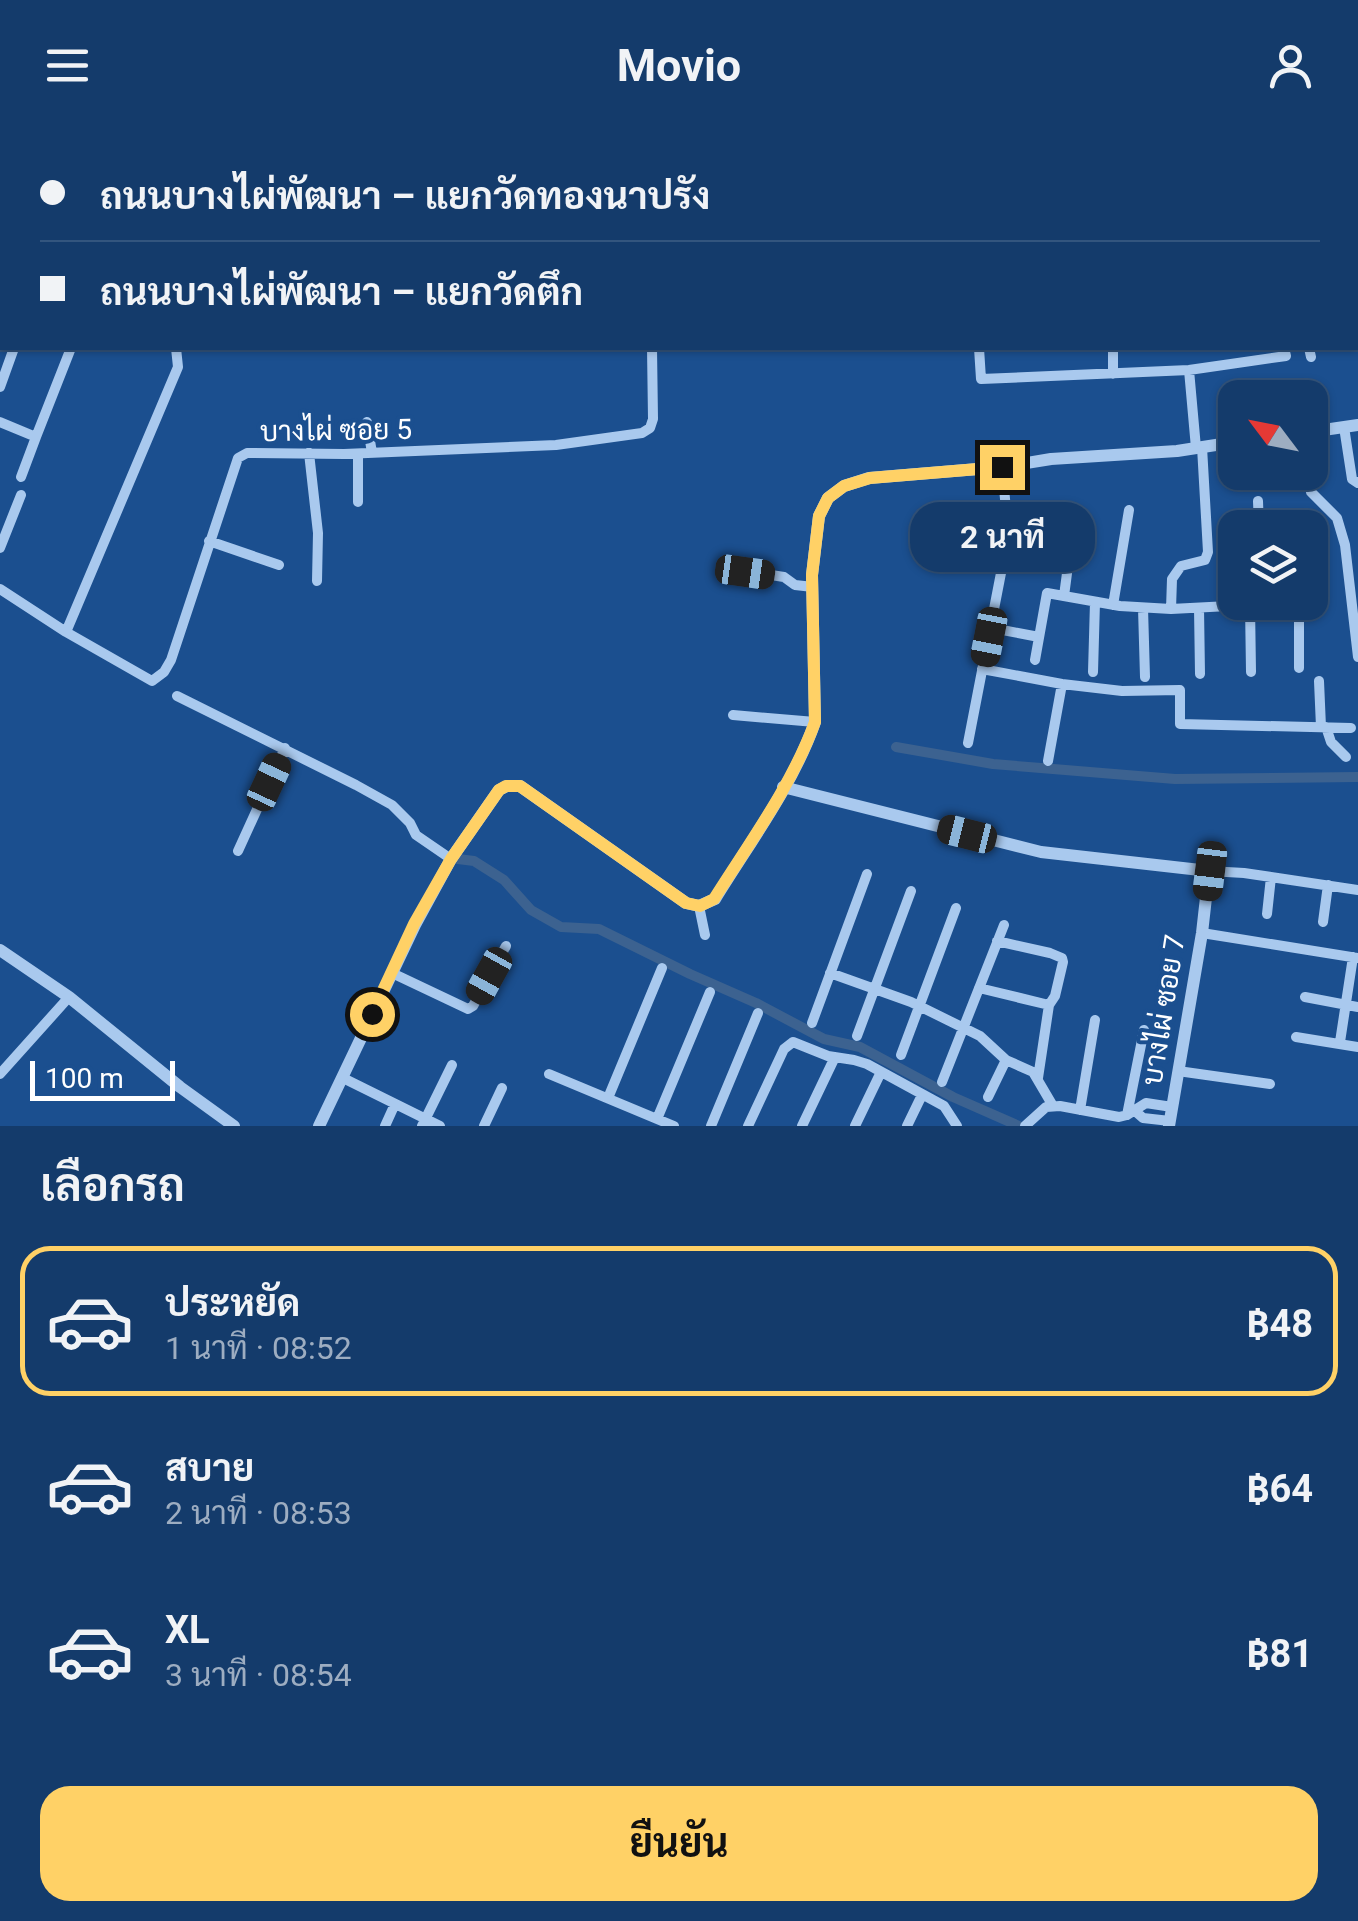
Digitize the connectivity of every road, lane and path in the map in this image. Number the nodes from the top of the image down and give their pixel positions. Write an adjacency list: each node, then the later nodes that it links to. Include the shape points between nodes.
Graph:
1 (13, 350): 10 (street)
2 (70, 350): 14 (street)
3 (176, 350): 50 (street, via 178,367)
4 (652, 350): 18 (street, บางไผ่ ซอย 5, via 653,419 642,433 556,445)
5 (979, 350): 9 (street, via 981,380)
6 (1112, 350): 9 (street)
7 (1284, 350): 8 (street, via 1286,356)
8 (1189, 370): 9 (street); 16 (street)
9 (1113, 374)
10 (0, 387)
11 (0, 422): 14 (street)
12 (367, 422): 18 (street)
13 (1351, 426): 22 (street, via 1352,479)
14 (36, 437): 21 (street)
15 (1218, 445): 16 (street)
16 (1199, 448): 20 (street); 46 (street, via 1208,552 1172,579)
17 (309, 452): 19 (street, บางไผ่ ซอย 5); 30 (street, บางไผ่ ซอย 5, via 238,458); 36 (street)
18 (372, 453): 19 (street, บางไผ่ ซอย 5)
19 (358, 454): 26 (street)
20 (1002, 467): 37 (street, via 844,486 819,516); 56 (street, via 1008,520)
21 (22, 476)
22 (1358, 483)
23 (1310, 490): 32 (street, via 1338,518)
24 (21, 495): 33 (street)
25 (1258, 501): 28 (street)
26 (358, 502)
27 (1129, 510): 42 (street)
28 (1259, 510)
29 (1074, 520): 39 (street)
30 (209, 540): 34 (street); 50 (street, บางไผ่ ซอย 5, via 170,660 152,682)
31 (1358, 544): 32 (street)
32 (1345, 545): 40 (street)
33 (0, 548)
34 (279, 566)
35 (745, 572): 37 (street)
36 (317, 581)
37 (813, 587): 65 (street)
38 (0, 588): 50 (street)
39 (1064, 596): 41 (street); 51 (street, via 1048,593)
40 (1354, 598): 52 (street)
41 (1095, 602): 42 (street); 57 (street)
42 (1113, 605): 44 (street)
43 (1218, 607): 45 (street)
44 (1143, 608): 46 (street); 60 (street)
45 (1199, 608): 46 (street); 59 (street)
46 (1170, 610)
47 (1250, 620): 58 (street)
48 (1303, 620): 55 (street)
49 (997, 629): 51 (street)
50 (66, 632)
51 (1039, 637): 54 (street)
52 (1357, 644): 53 (street)
53 (1358, 657)
54 (1035, 660)
55 (1299, 668)
56 (982, 669): 62 (street); 68 (street)
57 (1093, 672)
58 (1251, 672)
59 (1200, 674)
60 (1145, 678)
61 (1320, 681): 66 (street)
62 (1062, 684): 66 (street, via 1180,690 1180,724); 71 (street)
63 (177, 696): 69 (street)
64 (734, 715): 65 (street)
65 (815, 722): 72 (street)
66 (1324, 727): 67 (street); 70 (street)
67 (1351, 728)
68 (968, 744)
69 (285, 748): 73 (street); 74 (street, via 392,805 416,835)
70 (1346, 758)
71 (1048, 761)
72 (784, 787): 75 (street, via 1041,852); 81 (street, via 714,899)
73 (238, 851)
74 (451, 859): 81 (street, via 499,790 520,786 686,903); 93 (street)
75 (1210, 871): 77 (street); 86 (street, บางไผ่ ซอย 7)
76 (867, 874): 94 (street)
77 (1271, 877): 78 (street); 83 (street)
78 (1328, 886): 79 (street); 84 (street)
79 (1358, 890)
80 (911, 891): 95 (street)
81 (700, 906): 87 (street)
82 (956, 908): 101 (street)
83 (1267, 914)
84 (1323, 922)
85 (1004, 924): 88 (street)
86 (1202, 933): 91 (street); 116 (street, บางไผ่ ซอย 7)
87 (704, 935)
88 (997, 941): 96 (street); 100 (street, via 1062,958)
89 (506, 946): 93 (street, via 468,1009)
90 (0, 950): 98 (street)
91 (1355, 958): 102 (street)
92 (662, 968): 127 (street)
93 (392, 973): 120 (street)
94 (830, 973): 95 (street); 105 (street)
95 (874, 988): 101 (street); 108 (street)
96 (979, 988): 100 (street); 106 (street)
97 (710, 992): 132 (street)
98 (70, 997): 118 (street); 136 (street)
99 (1305, 997): 102 (street)
100 (1050, 1005): 121 (street)
101 (920, 1006): 106 (street); 112 (street)
102 (1352, 1006): 110 (street)
103 (758, 1013): 142 (street)
104 (1095, 1020): 130 (street)
105 (812, 1023)
106 (964, 1028): 114 (street); 122 (street)
107 (1144, 1030): 131 (street)
108 (857, 1036)
109 (1296, 1037): 110 (street)
110 (1340, 1042): 111 (street)
111 (1358, 1047)
112 (901, 1054)
113 (835, 1057): 117 (street); 143 (street, via 789,1044); 144 (street)
114 (1006, 1060): 121 (street); 126 (street)
115 (452, 1065): 134 (street)
116 (1178, 1071): 123 (street); 133 (street, บางไผ่ ซอย 7)
117 (882, 1072): 125 (street); 145 (street)
118 (0, 1074)
119 (550, 1074): 127 (street)
120 (342, 1078): 128 (street); 137 (street)
121 (1038, 1079): 129 (street)
122 (942, 1082)
123 (1270, 1084)
124 (502, 1088): 140 (street)
125 (922, 1095): 146 (street); 147 (street, via 944,1106)
126 (988, 1097)
127 (608, 1098): 132 (street)
128 (395, 1104): 134 (street); 138 (street)
129 (1053, 1106): 130 (street); 135 (street)
130 (1080, 1110): 131 (street)
131 (1131, 1113): 133 (street, via 1146,1103)
132 (657, 1118): 141 (street)
133 (1170, 1121)
134 (424, 1122): 139 (street)
135 (1026, 1125)
136 (234, 1126)
137 (319, 1126)
138 (385, 1126)
139 (440, 1126)
140 (484, 1126)
141 (674, 1126)
142 (711, 1126)
143 (748, 1126)
144 (802, 1126)
145 (855, 1126)
146 (907, 1126)
147 (956, 1126)

